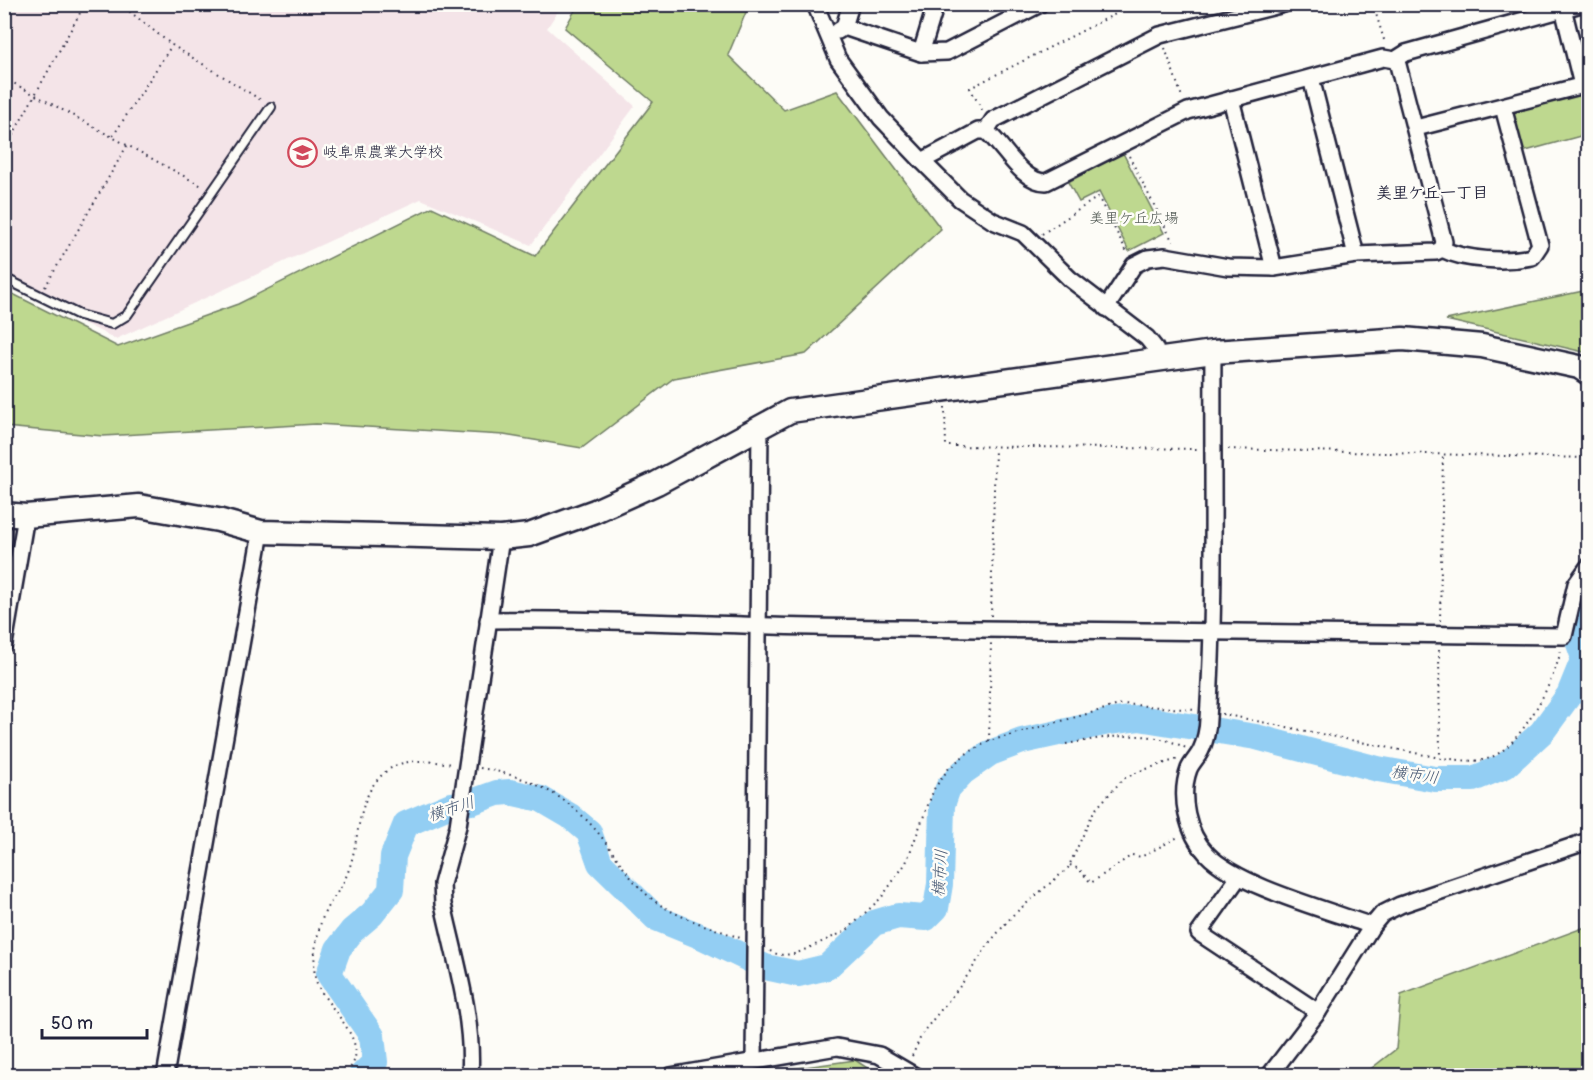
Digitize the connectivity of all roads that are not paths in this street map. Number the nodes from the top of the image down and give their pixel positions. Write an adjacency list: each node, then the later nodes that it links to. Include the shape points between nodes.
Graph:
1 (815, 4): 10 (street)
2 (851, 4): 9 (street)
3 (936, 4): 11 (street)
4 (1040, 4): 8 (street)
5 (1284, 4): 18 (street, via 1160,34)
6 (1581, 4): 7 (street)
7 (1563, 7): 12 (street); 14 (street)
8 (1018, 11): 11 (street, via 947,52)
9 (844, 27): 10 (street); 11 (street)
10 (827, 36): 20 (street, via 838,59 881,118)
11 (921, 53)
12 (1392, 58): 13 (street); 19 (street)
13 (1311, 78): 15 (street); 22 (street)
14 (1586, 85): 17 (street)
15 (1231, 99): 18 (street, via 1188,111 1046,182 1036,182); 23 (street)
16 (271, 107): 24 (lane, via 127,315 112,324 79,315)
17 (1503, 107): 19 (street); 21 (street, via 1540,245 1532,257 1518,260 1454,255)
18 (989, 125): 20 (street)
19 (1416, 129): 21 (street, via 1444,242)
20 (922, 161): 25 (street, via 960,199 1034,242)
21 (1442, 249): 22 (street)
22 (1356, 255): 23 (street)
23 (1274, 268): 25 (street, via 1228,267 1165,256 1148,258 1134,266)
24 (4, 278)
25 (1106, 309): 27 (street, via 1147,338)
26 (1213, 352): 27 (street); 28 (street, via 1402,339 1482,346 1579,367); 36 (street)
27 (1158, 361): 29 (street, via 790,411)
28 (1588, 374)
29 (759, 426): 32 (street, via 657,483 595,511 529,535); 35 (street)
30 (15, 515): 31 (street, via 139,506); 37 (street)
31 (261, 532): 32 (street); 44 (street)
32 (501, 538): 34 (street)
33 (1588, 567): 36 (street, via 1576,584 1564,636)
34 (488, 620): 35 (street); 45 (street, via 458,826 442,884 468,1022)
35 (758, 626): 36 (street); 42 (street)
36 (1211, 633): 39 (street, via 1208,715 1198,754 1186,778 1185,795 1192,830 1206,853)
37 (4, 644)
38 (1588, 841): 40 (street, via 1400,905 1382,914)
39 (1238, 878): 40 (street); 41 (street, via 1199,933)
40 (1372, 926): 41 (street)
41 (1318, 1012): 47 (street)
42 (754, 1060): 43 (street, via 837,1047 879,1055); 46 (street)
43 (910, 1072)
44 (165, 1076)
45 (470, 1076)
46 (670, 1076)
47 (1269, 1076)

